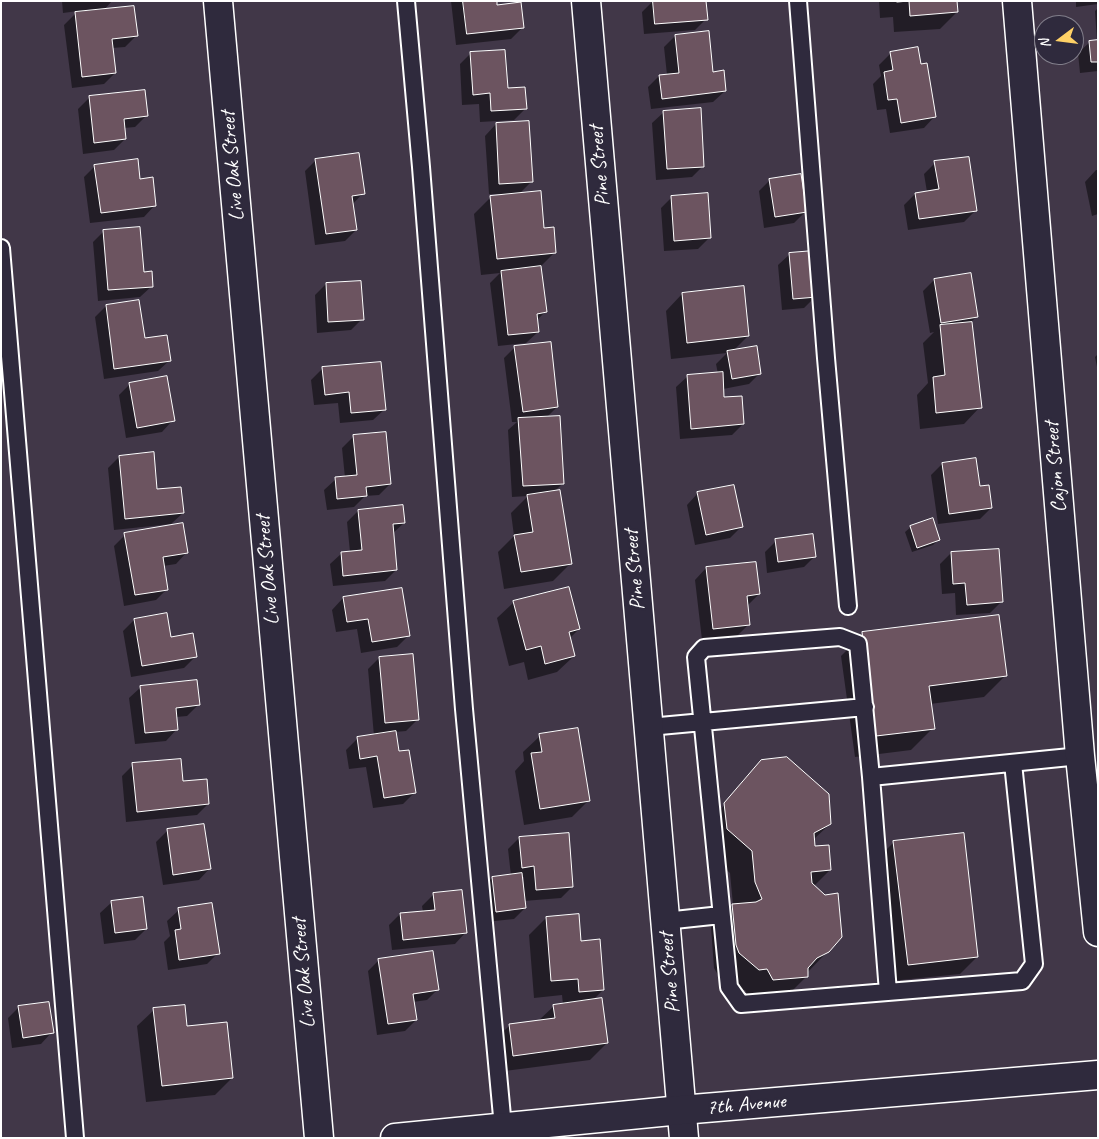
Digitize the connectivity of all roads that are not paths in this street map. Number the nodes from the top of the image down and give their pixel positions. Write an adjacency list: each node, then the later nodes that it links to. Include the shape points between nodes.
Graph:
1 (218, 1): 22 (street, Live Oak Street)
2 (406, 1): 20 (lane, via 464,709)
3 (586, 1): 10 (street, Pine Street)
4 (798, 1): 7 (lane)
5 (1017, 1): 11 (street, Cajon Street)
6 (1, 248): 21 (lane)
7 (848, 606)
8 (865, 707): 9 (lane); 9 (lane, via 858,644 840,637 704,648 696,657); 13 (lane)
9 (702, 723): 10 (lane); 14 (lane)
10 (648, 728): 15 (street, Pine Street)
11 (1080, 756): 12 (lane); 16 (street, Cajon Street)
12 (1013, 763): 13 (lane); 17 (lane, via 1034,964 1022,981)
13 (871, 777): 17 (lane)
14 (721, 915): 15 (lane); 17 (lane, via 728,987 741,1004)
15 (665, 920): 19 (street, Pine Street)
16 (1098, 932)
17 (888, 992)
18 (1098, 1075): 19 (street, 7th Avenue)
19 (681, 1110): 20 (street, 7th Avenue); 24 (street, Pine Street)
20 (503, 1127): 23 (street, 7th Avenue)
21 (75, 1138)
22 (319, 1138)
23 (395, 1138)
24 (684, 1138)

